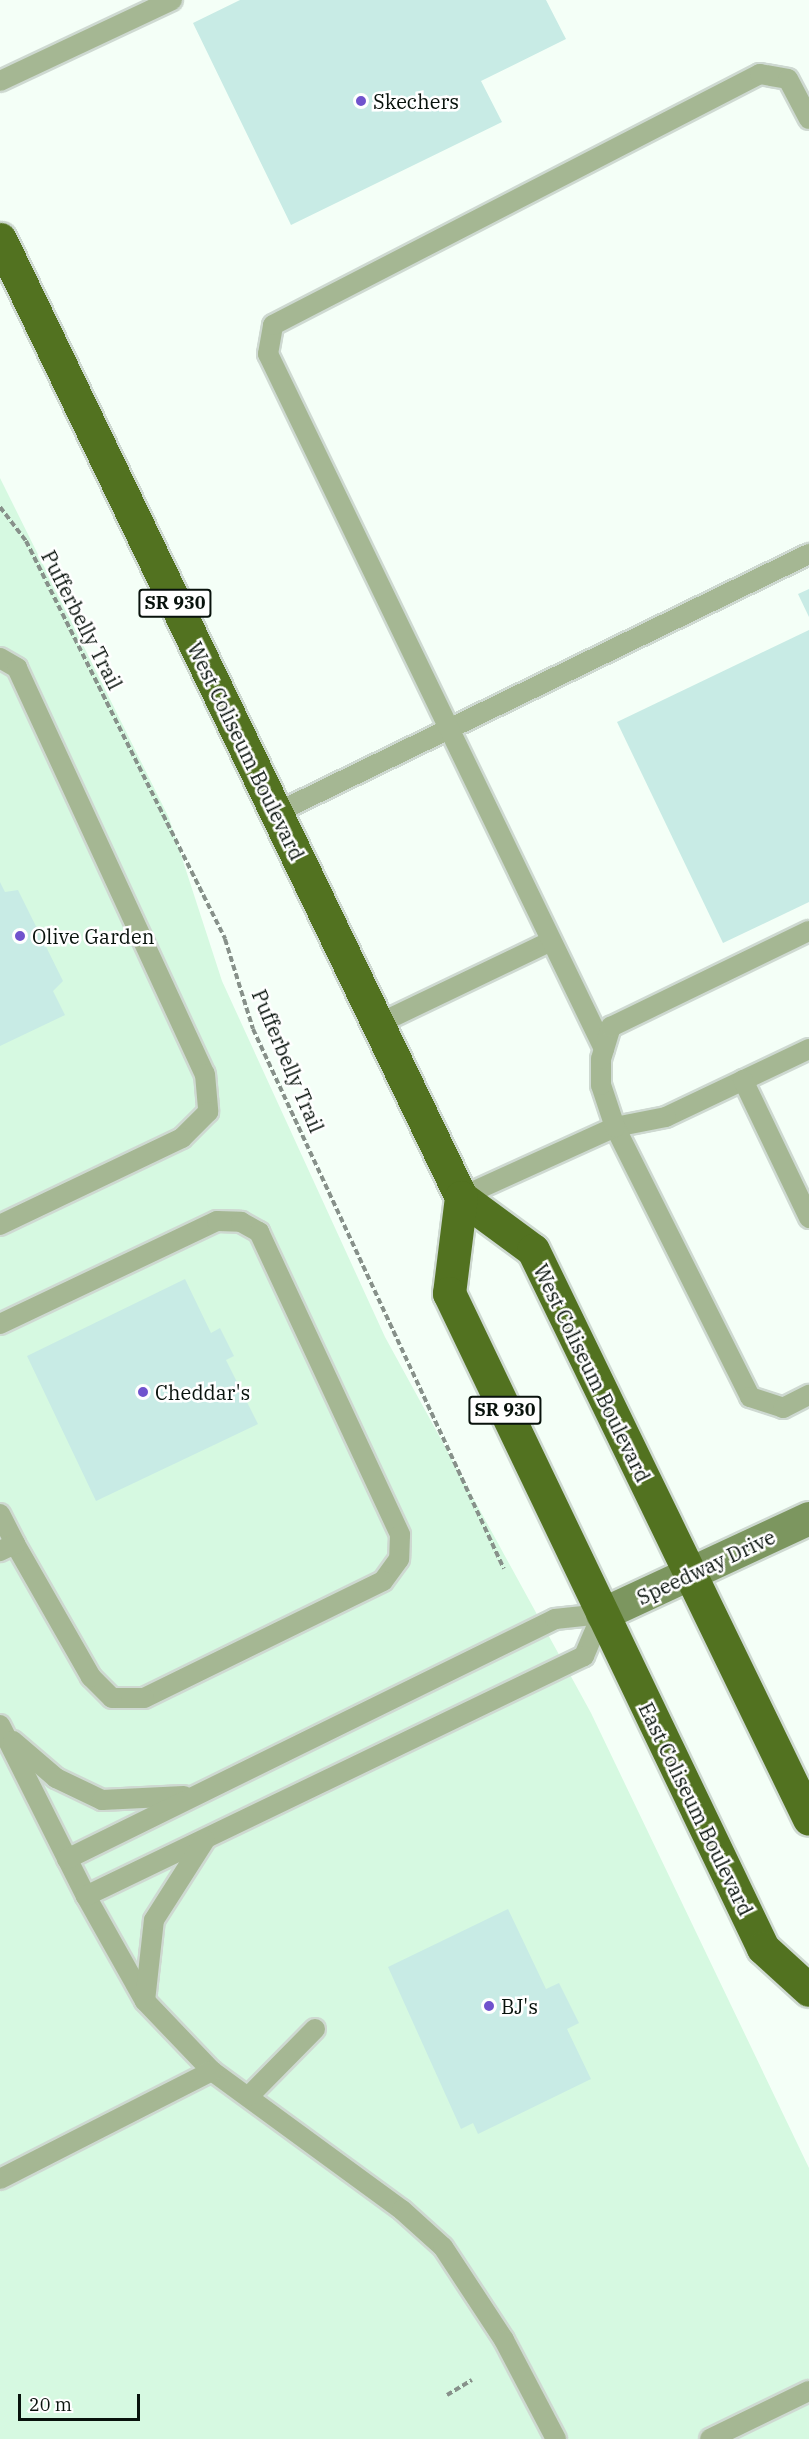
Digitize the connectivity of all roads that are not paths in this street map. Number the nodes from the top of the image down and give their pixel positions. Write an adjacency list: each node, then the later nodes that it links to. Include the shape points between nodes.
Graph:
1 (172, 0): 2 (lane)
2 (0, 81)
3 (809, 119): 7 (lane, via 788,79 760,74 273,325 268,354)
4 (0, 239): 8 (highway, West Coliseum Boulevard / SR 930)
5 (809, 554): 7 (lane)
6 (0, 658): 18 (lane, via 17,668 205,1074 208,1112 182,1138)
7 (447, 730): 8 (lane); 10 (lane)
8 (276, 813): 11 (highway, West Coliseum Boulevard / SR 930)
9 (809, 931): 12 (lane, via 611,1027)
10 (551, 941): 11 (lane); 12 (lane)
11 (378, 1024): 16 (highway, West Coliseum Boulevard / SR 930)
12 (604, 1049): 15 (lane, via 601,1085)
13 (809, 1049): 14 (lane)
14 (743, 1080): 15 (lane, via 666,1117); 17 (lane)
15 (615, 1126): 16 (lane); 20 (lane, via 750,1397 783,1408)
16 (461, 1197): 24 (highway, West Coliseum Boulevard / SR 930, via 533,1250); 25 (highway, SR 930, via 449,1293)
17 (809, 1218)
18 (0, 1226)
19 (0, 1324): 23 (lane, via 217,1221 241,1222 259,1232 399,1534 399,1559 384,1581 144,1698 112,1698 91,1677)
20 (809, 1395)
21 (0, 1514): 23 (lane)
22 (809, 1518): 24 (main road, Speedway Drive)
23 (7, 1547)
24 (690, 1576): 25 (main road, Speedway Drive); 28 (highway, SR 930)
25 (602, 1614): 27 (lane, via 555,1619); 29 (lane, via 584,1656); 32 (highway, East Coliseum Boulevard / SR 930, via 763,1948)
26 (2, 1730): 27 (lane, via 56,1778 102,1800); 30 (lane)
27 (192, 1796): 30 (lane)
28 (809, 1819)
29 (206, 1839): 31 (lane); 33 (lane, via 154,1920)
30 (68, 1858): 31 (lane)
31 (86, 1896): 33 (lane)
32 (809, 1990)
33 (145, 2001): 35 (lane)
34 (315, 2029): 36 (lane)
35 (212, 2071): 36 (lane); 37 (lane)
36 (249, 2096): 39 (lane, via 402,2210 443,2247 509,2348)
37 (0, 2179)
38 (809, 2391): 40 (lane)
39 (556, 2439)
40 (710, 2439)

